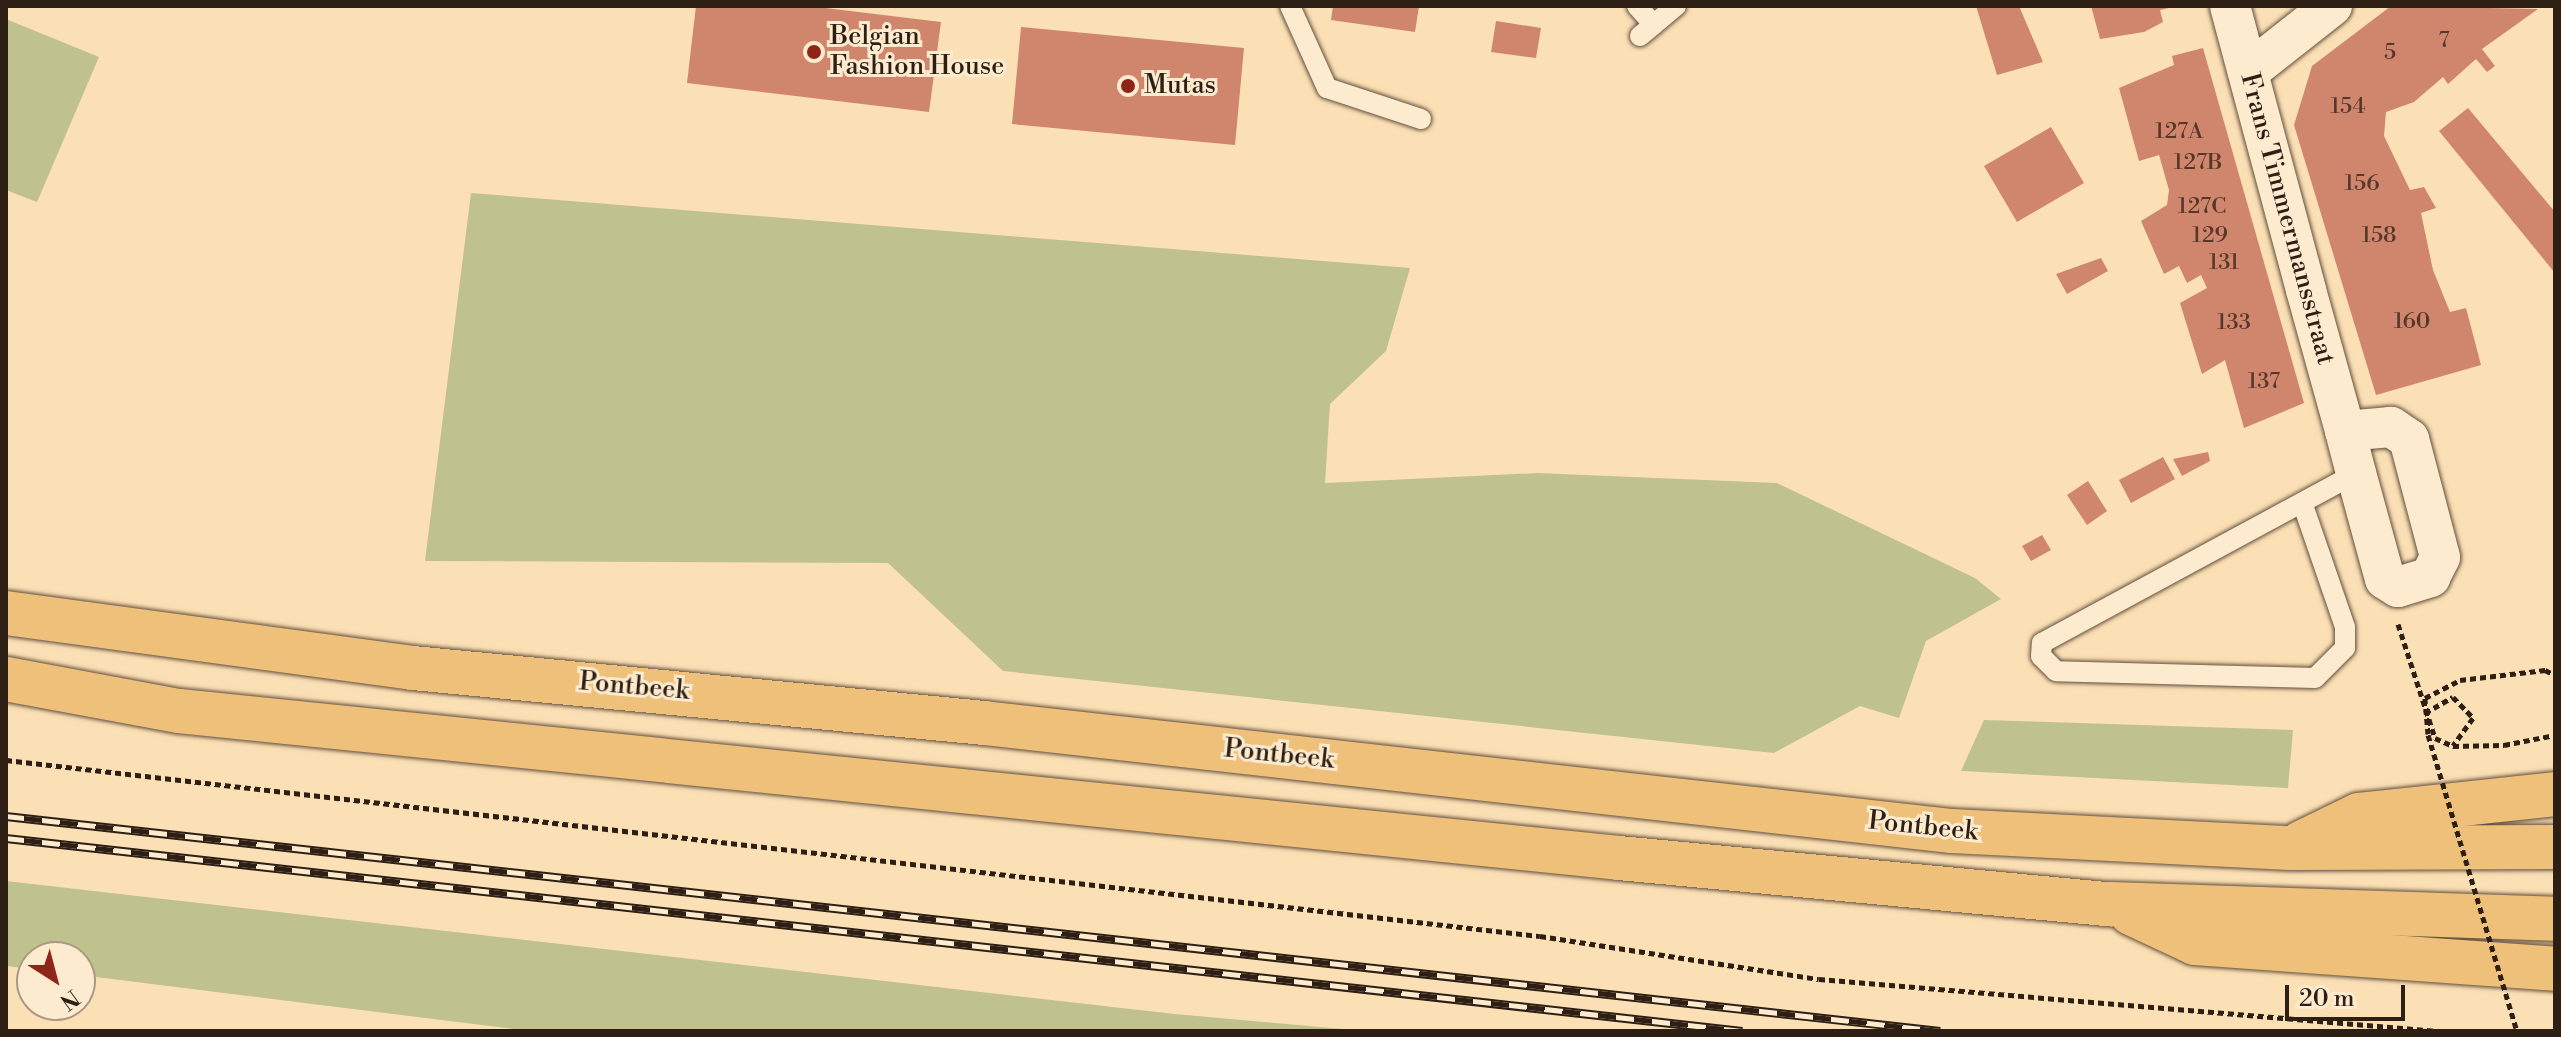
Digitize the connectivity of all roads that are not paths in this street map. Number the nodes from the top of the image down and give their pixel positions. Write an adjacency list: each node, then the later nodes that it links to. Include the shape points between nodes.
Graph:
1 (1290, 6): 7 (lane, via 1327,88)
2 (1637, 6): 3 (lane, via 1647,31)
3 (1676, 6)
4 (2230, 6): 6 (street, Frans Timmermansstraat)
5 (2332, 6): 6 (street)
6 (2248, 72): 8 (street, Frans Timmermansstraat)
7 (1421, 119)
8 (2345, 431): 9 (street, Frans Timmermansstraat); 9 (street, Frans Timmermansstraat, via 2391,427 2409,439 2440,557 2430,577 2398,587 2385,579)
9 (2356, 473): 10 (lane)
10 (2303, 505): 10 (lane, via 2042,643 2041,656 2056,671 2315,678 2345,648 2345,627)
11 (6, 613): 15 (highway, Pontbeek, via 413,668 999,724 1952,831)
12 (6, 679): 16 (highway, via 179,711)
13 (2555, 794): 15 (highway, via 2359,815)
14 (2555, 847): 15 (highway, Pontbeek)
15 (2290, 848)
16 (2110, 904): 17 (highway); 18 (highway, via 2195,943)
17 (2555, 919)
18 (2555, 969)

